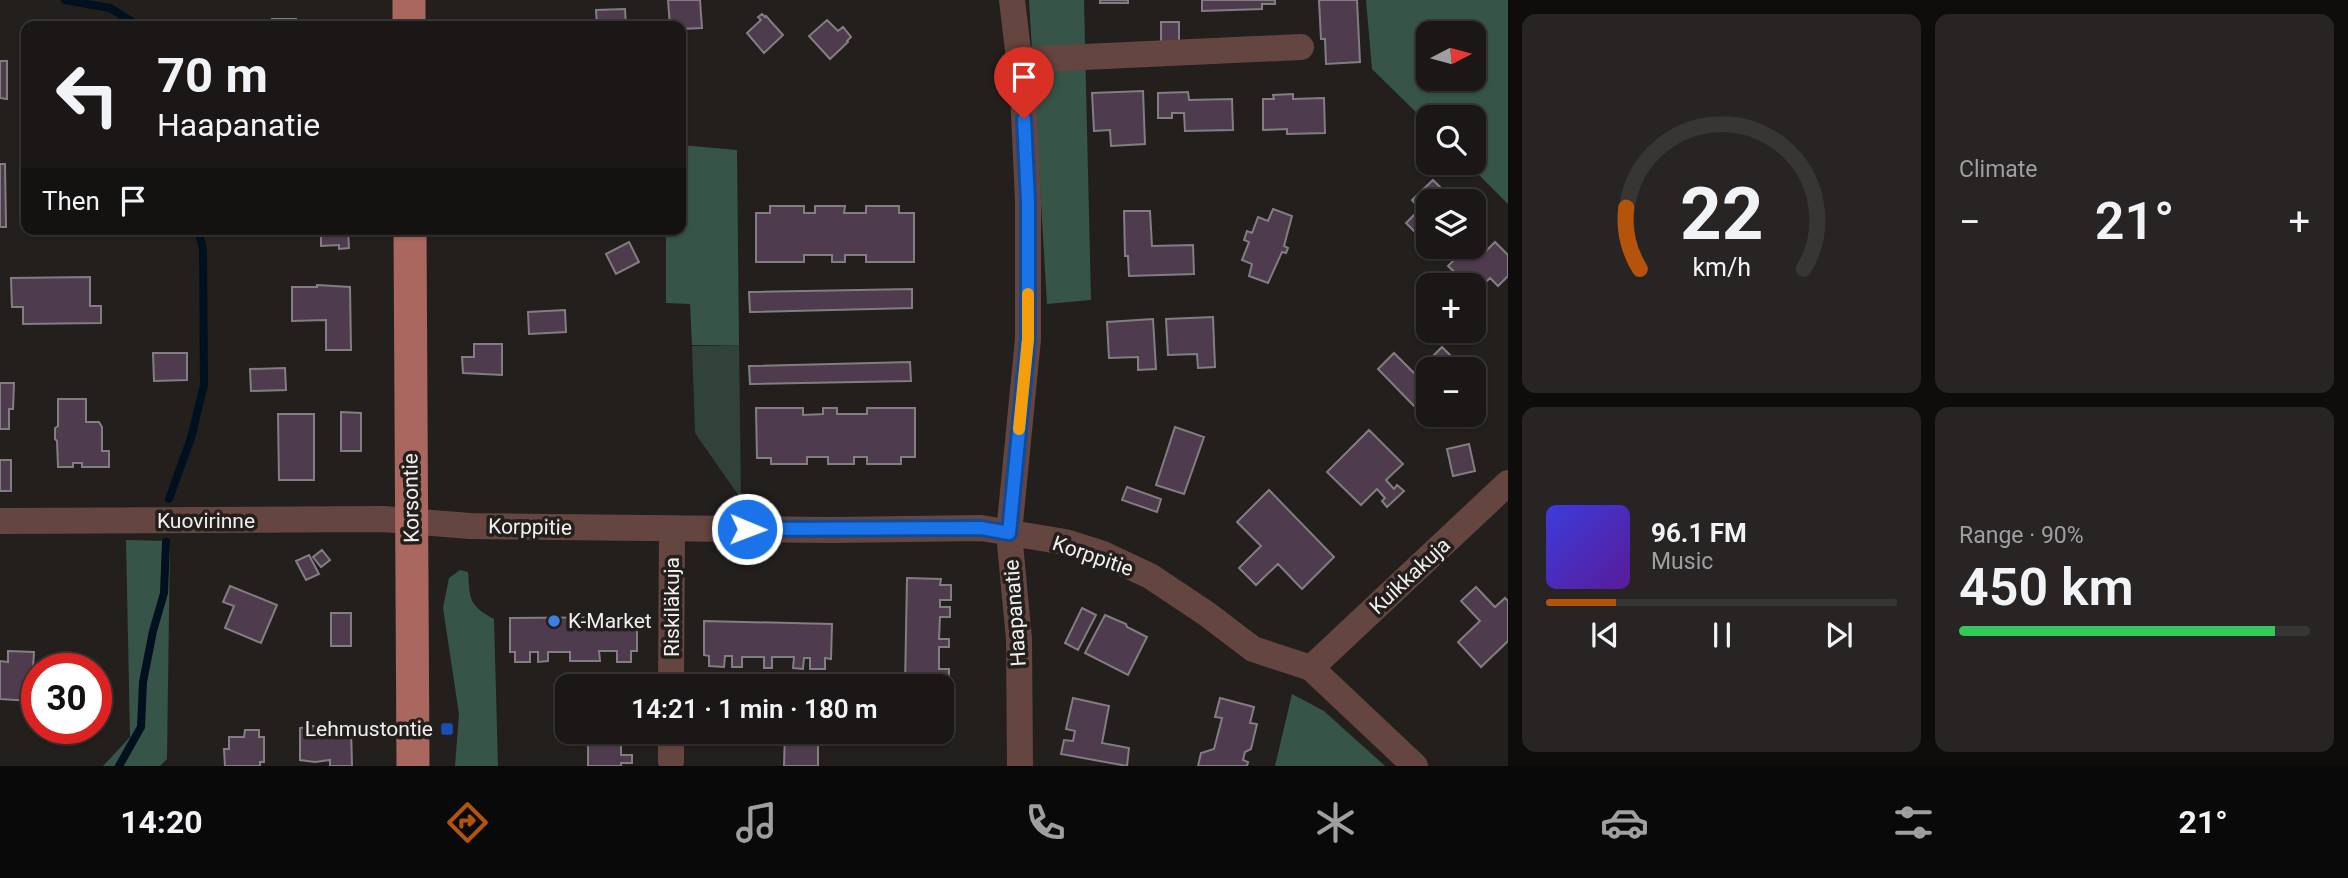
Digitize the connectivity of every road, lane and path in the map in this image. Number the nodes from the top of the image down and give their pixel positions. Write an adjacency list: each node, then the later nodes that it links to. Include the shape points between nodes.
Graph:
1 (409, 0): 3 (main road)
2 (1012, 0): 5 (street, Haapanatie)
3 (409, 21)
4 (1301, 47): 5 (street)
5 (1019, 60): 11 (street, Haapanatie, via 1028,201 1028,339)
6 (410, 235): 9 (main road, Korsontie)
7 (1508, 483): 12 (street, Kuikkakuja)
8 (0, 521): 9 (street, Kuovirinne)
9 (411, 522): 10 (street, Korppitie); 16 (main road, Korsontie)
10 (672, 528): 11 (street, Korppitie, via 981,528); 13 (street, Riskiläkuja)
11 (1009, 533): 12 (street, Korppitie, via 1103,554 1150,576 1253,649); 17 (street, Haapanatie, via 1019,639)
12 (1311, 668): 18 (street, Korppitie)
13 (671, 674)
14 (671, 744): 15 (street)
15 (671, 761)
16 (414, 766)
17 (1020, 766)
18 (1415, 766)

